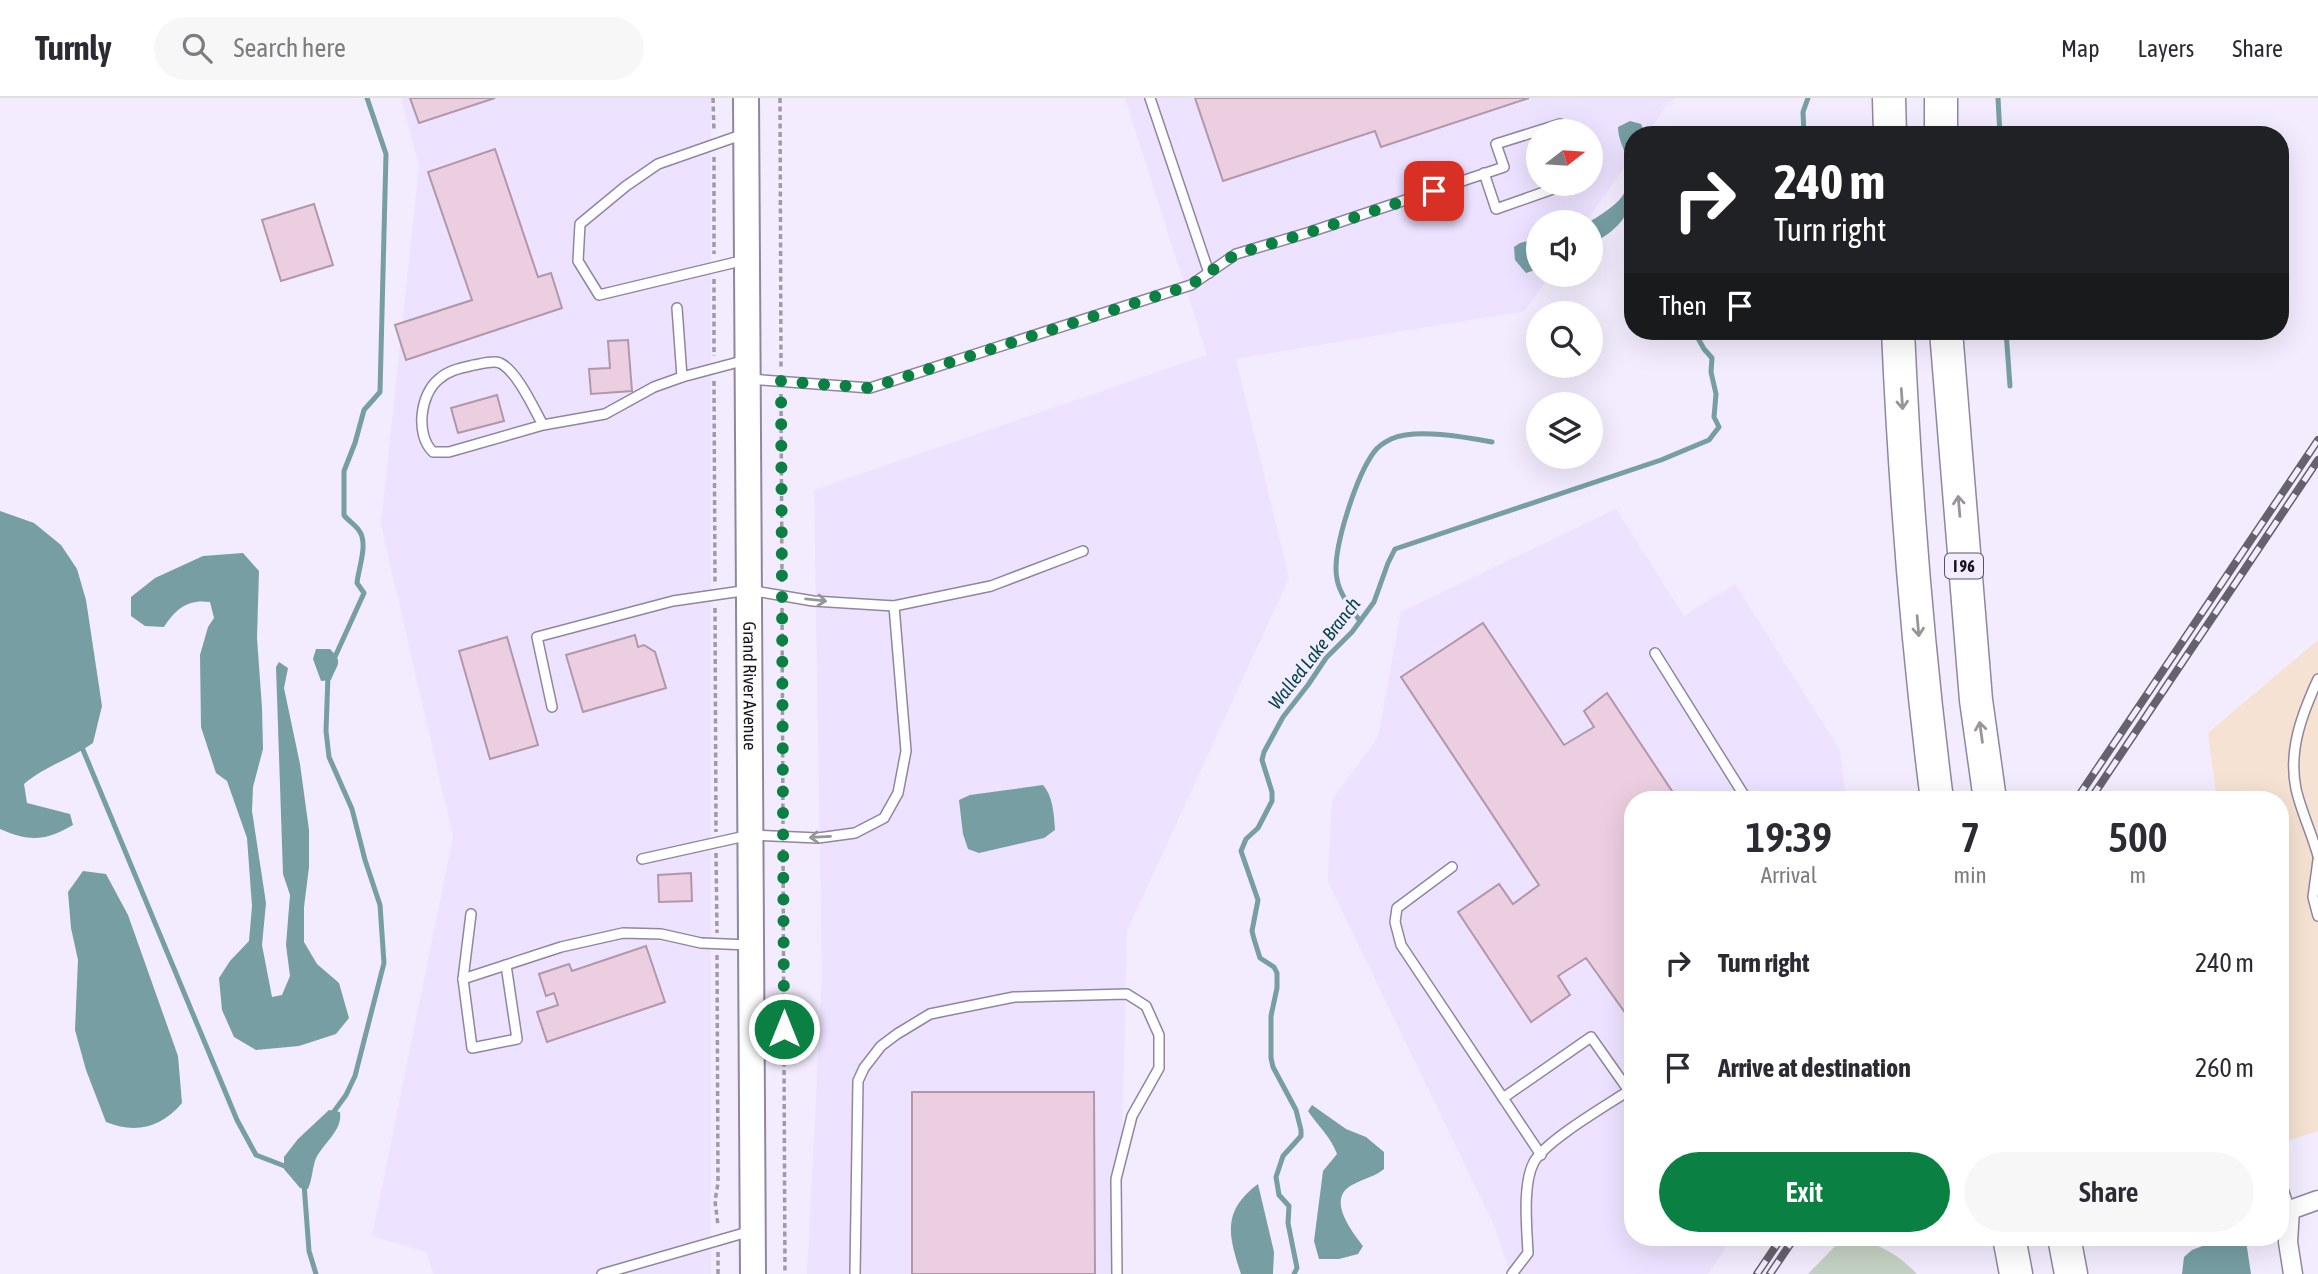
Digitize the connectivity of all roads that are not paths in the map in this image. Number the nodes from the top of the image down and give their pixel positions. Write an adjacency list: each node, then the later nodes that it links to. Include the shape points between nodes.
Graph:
1 (746, 98): 7 (main road, Grand River Avenue)
2 (1150, 98): 12 (lane)
3 (1889, 98): 5 (highway)
4 (1941, 98): 6 (highway)
5 (1890, 126)
6 (1941, 126)
7 (747, 133): 11 (main road, Grand River Avenue); 11 (lane, via 658,164 604,203 580,225 578,261 599,295)
8 (1526, 135): 9 (lane, via 1496,144 1504,167)
9 (1485, 173): 10 (lane, via 1496,209); 12 (lane, via 1236,254)
10 (1533, 196)
11 (747, 260): 16 (main road, Grand River Avenue)
12 (1209, 273): 16 (lane, via 1191,285 870,388 781,381)
13 (677, 308): 17 (lane)
14 (1899, 340): 26 (highway, one-way to 26, via 1915,590)
15 (1946, 340): 27 (highway, I 96, one-way to 15, via 1976,700)
16 (748, 369): 17 (lane, via 714,367); 20 (main road, Grand River Avenue)
17 (682, 377): 18 (lane, via 604,414)
18 (543, 425): 18 (lane, via 440,453 428,447 422,419 429,390 437,379 454,370 499,363 510,372)
19 (1083, 551): 21 (lane, via 991,586)
20 (749, 590): 21 (lane, one-way to 21, via 813,601); 24 (lane, via 673,601 537,637); 28 (main road, Grand River Avenue)
21 (894, 606): 28 (lane, one-way to 28, via 906,751 898,793 884,818 855,833 818,838)
22 (1656, 653): 25 (lane)
23 (2318, 679): 29 (lane, via 2300,720 2293,764)
24 (552, 707)
25 (1740, 791)
26 (1936, 791)
27 (1989, 791)
28 (750, 835): 30 (lane); 34 (main road, Grand River Avenue)
29 (2318, 858): 33 (lane, via 2313,897)
30 (642, 859)
31 (1452, 867): 39 (lane, via 1397,908 1395,922 1401,945)
32 (471, 914): 36 (lane)
33 (2318, 916)
34 (751, 945): 35 (lane, via 623,933); 45 (main road, Grand River Avenue)
35 (506, 965): 36 (lane); 36 (lane, via 517,1039 472,1048)
36 (463, 979)
37 (1624, 1080): 39 (lane, via 1591,1037)
38 (1624, 1094): 40 (lane)
39 (1503, 1098): 40 (lane)
40 (1541, 1154): 53 (lane, via 1529,1180 1528,1253)
41 (2318, 1200): 43 (street)
42 (2289, 1207): 43 (lane)
43 (2290, 1210): 44 (street)
44 (2289, 1226)
45 (752, 1231): 49 (lane); 50 (main road, Grand River Avenue)
46 (2010, 1246): 54 (highway)
47 (2066, 1246): 55 (highway)
48 (2289, 1246): 56 (street)
49 (603, 1274)
50 (753, 1274)
51 (855, 1274): 52 (lane, via 858,1081 881,1046 930,1014 1014,997 1127,994 1146,1006 1159,1035 1159,1068 1132,1116 1116,1179)
52 (1117, 1274)
53 (1512, 1274)
54 (2016, 1274)
55 (2071, 1274)
56 (2293, 1274)

